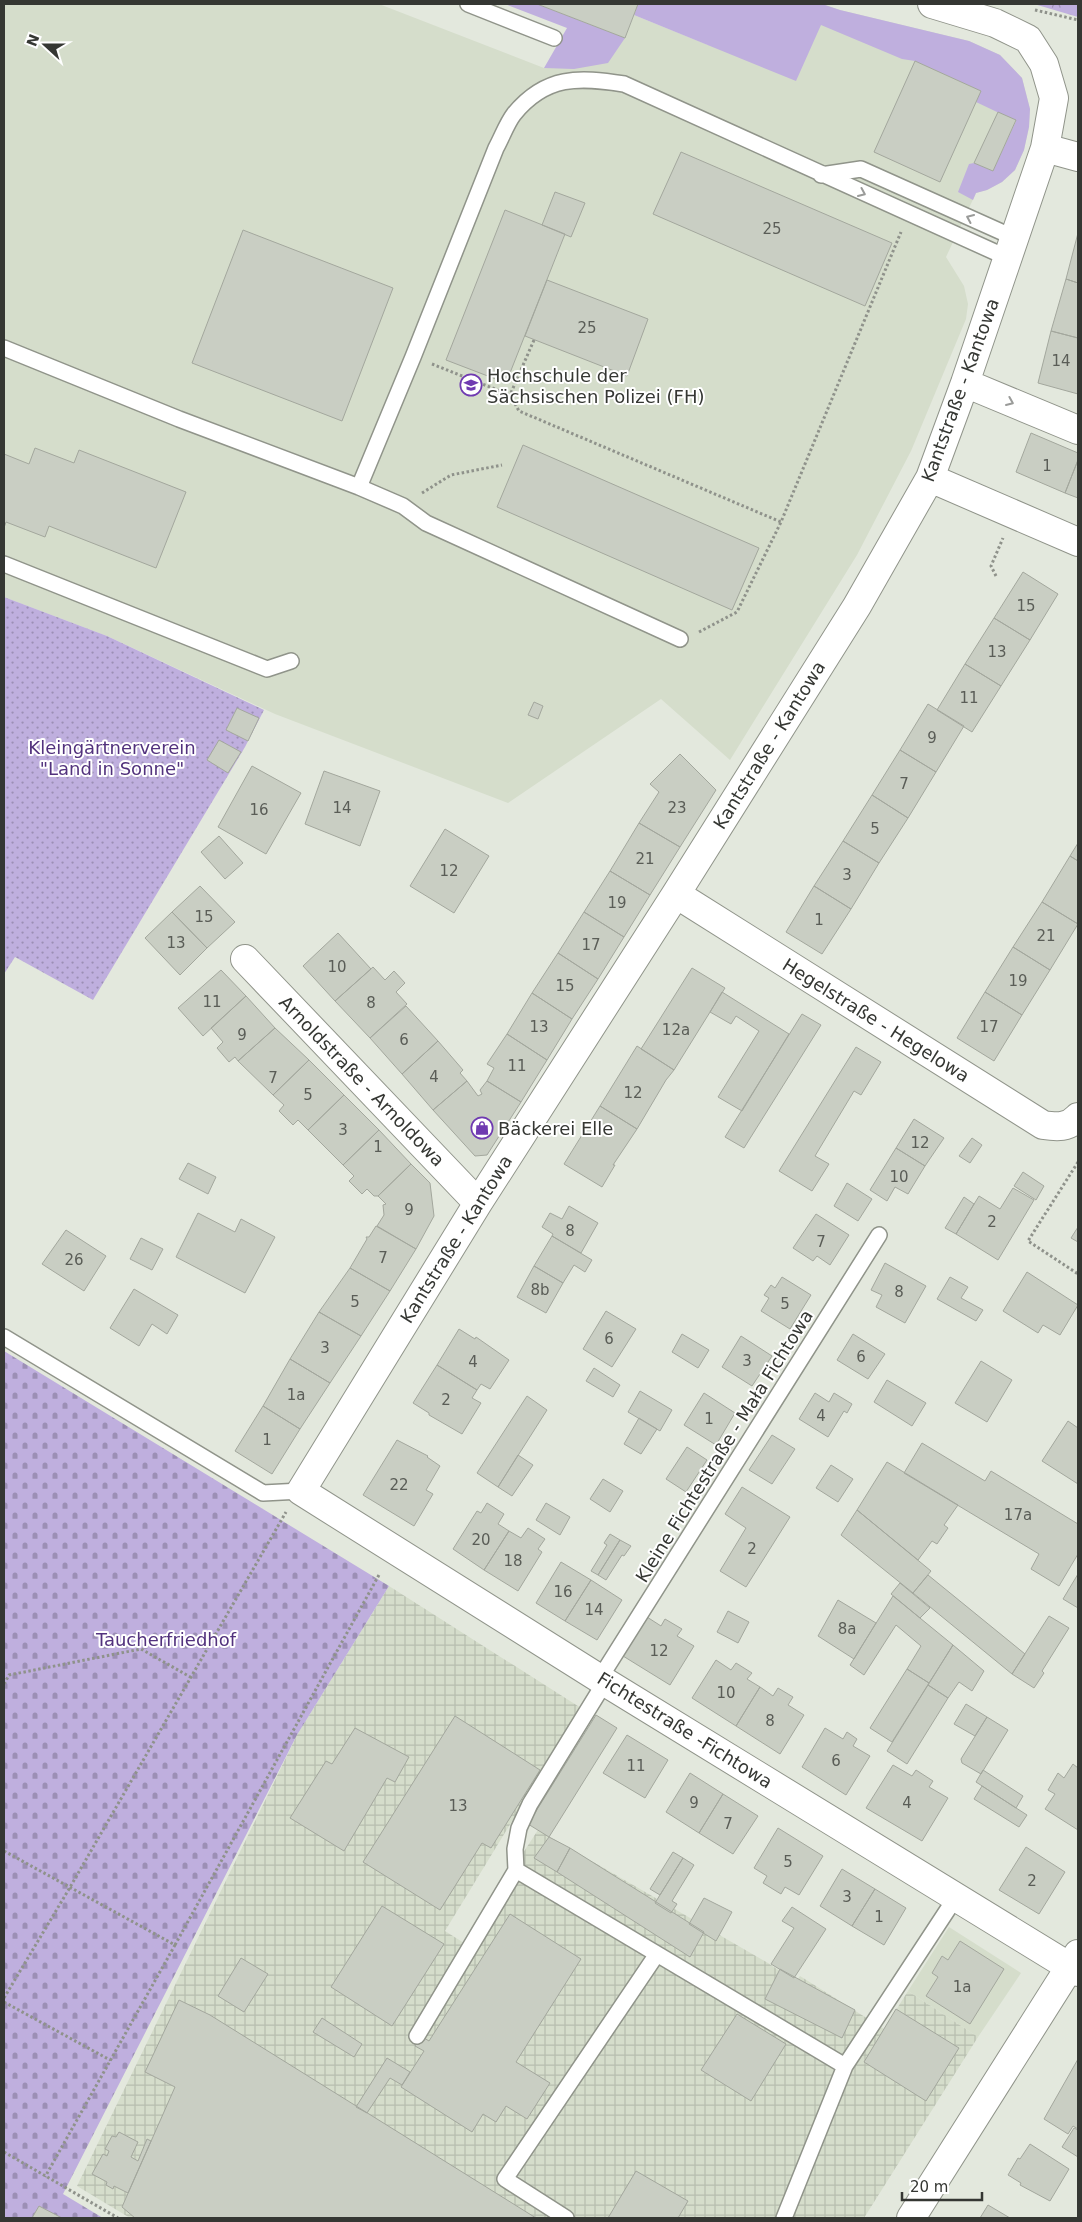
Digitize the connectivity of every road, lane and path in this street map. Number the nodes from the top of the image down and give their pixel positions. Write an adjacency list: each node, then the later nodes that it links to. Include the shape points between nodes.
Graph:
1 (468, 4): 5 (lane)
2 (932, 4): 6 (street, Kantstraße - Kantowa, via 995,23 1028,39 1044,64 1054,98)
3 (1029, 8): 4 (path)
4 (1078, 20)
5 (554, 38)
6 (1045, 148): 7 (street); 10 (street, Kantstraße - Kantowa)
7 (1078, 158)
8 (821, 175): 9 (lane, one-way to 9); 10 (lane, one-way to 8, via 861,169); 13 (lane, via 624,84 564,80 532,96 513,115 496,148)
9 (909, 215): 10 (lane); 22 (path)
10 (1011, 248): 14 (street, Kantstraße - Kantowa)
11 (534, 340): 15 (path)
12 (4, 348): 19 (lane)
13 (413, 357): 15 (path); 19 (lane)
14 (965, 383): 16 (street, one-way to 16); 18 (street, Kantstraße - Kantowa)
15 (510, 395): 22 (path, via 519,411)
16 (1078, 430)
17 (502, 465): 20 (path, via 451,474)
18 (930, 478): 21 (street); 28 (street, Kantstraße - Kantowa, via 857,606)
19 (359, 487): 20 (lane)
20 (403, 506): 26 (lane, via 426,523)
21 (1015, 514): 23 (street); 25 (path, via 991,566)
22 (781, 522): 26 (path, via 737,612)
23 (1078, 542)
24 (4, 564): 27 (lane, via 267,669)
25 (996, 576)
26 (680, 639)
27 (290, 661)
28 (676, 894): 30 (street, Hegelstraße - Hegelowa, via 1043,1125 1058,1127 1073,1123); 32 (street, Kantstraße - Kantowa)
29 (245, 959): 32 (street, Arnoldstraße - Arnoldowa)
30 (1078, 1117)
31 (1078, 1162): 34 (path, via 1028,1241)
32 (478, 1203): 36 (street, Kantstraße - Kantowa)
33 (879, 1235): 41 (lane, Kleine Fichtestraße - Mała Fichtowa)
34 (1078, 1274)
35 (4, 1337): 36 (lane, via 263,1493)
36 (301, 1491): 37 (path); 41 (street, Fichtestraße -Fichtowa)
37 (285, 1514): 38 (path); 40 (path)
38 (293, 1519)
39 (373, 1568): 47 (path, via 381,1573)
40 (192, 1678): 42 (path, via 141,1649 9,1674); 45 (path)
41 (602, 1680): 44 (lane, Kleine Fichtestraße - Mała Fichtowa, via 526,1812 515,1849); 46 (street, Fichtestraße -Fichtowa)
42 (4, 1684)
43 (4, 1851): 45 (path)
44 (516, 1870): 48 (lane); 52 (lane)
45 (69, 1889): 47 (path); 50 (path)
46 (956, 1897): 49 (street, Fichtestraße -Fichtowa); 54 (lane)
47 (175, 1945): 53 (path)
48 (657, 1954): 54 (lane); 58 (lane, via 505,2179)
49 (1076, 1965): 60 (street)
50 (4, 1998)
51 (4, 2002): 53 (path)
52 (418, 2036)
53 (110, 2060): 56 (path)
54 (844, 2066): 59 (lane)
55 (4, 2152): 56 (path)
56 (45, 2177): 57 (path)
57 (118, 2218)
58 (566, 2218)
59 (784, 2218)
60 (911, 2218)

